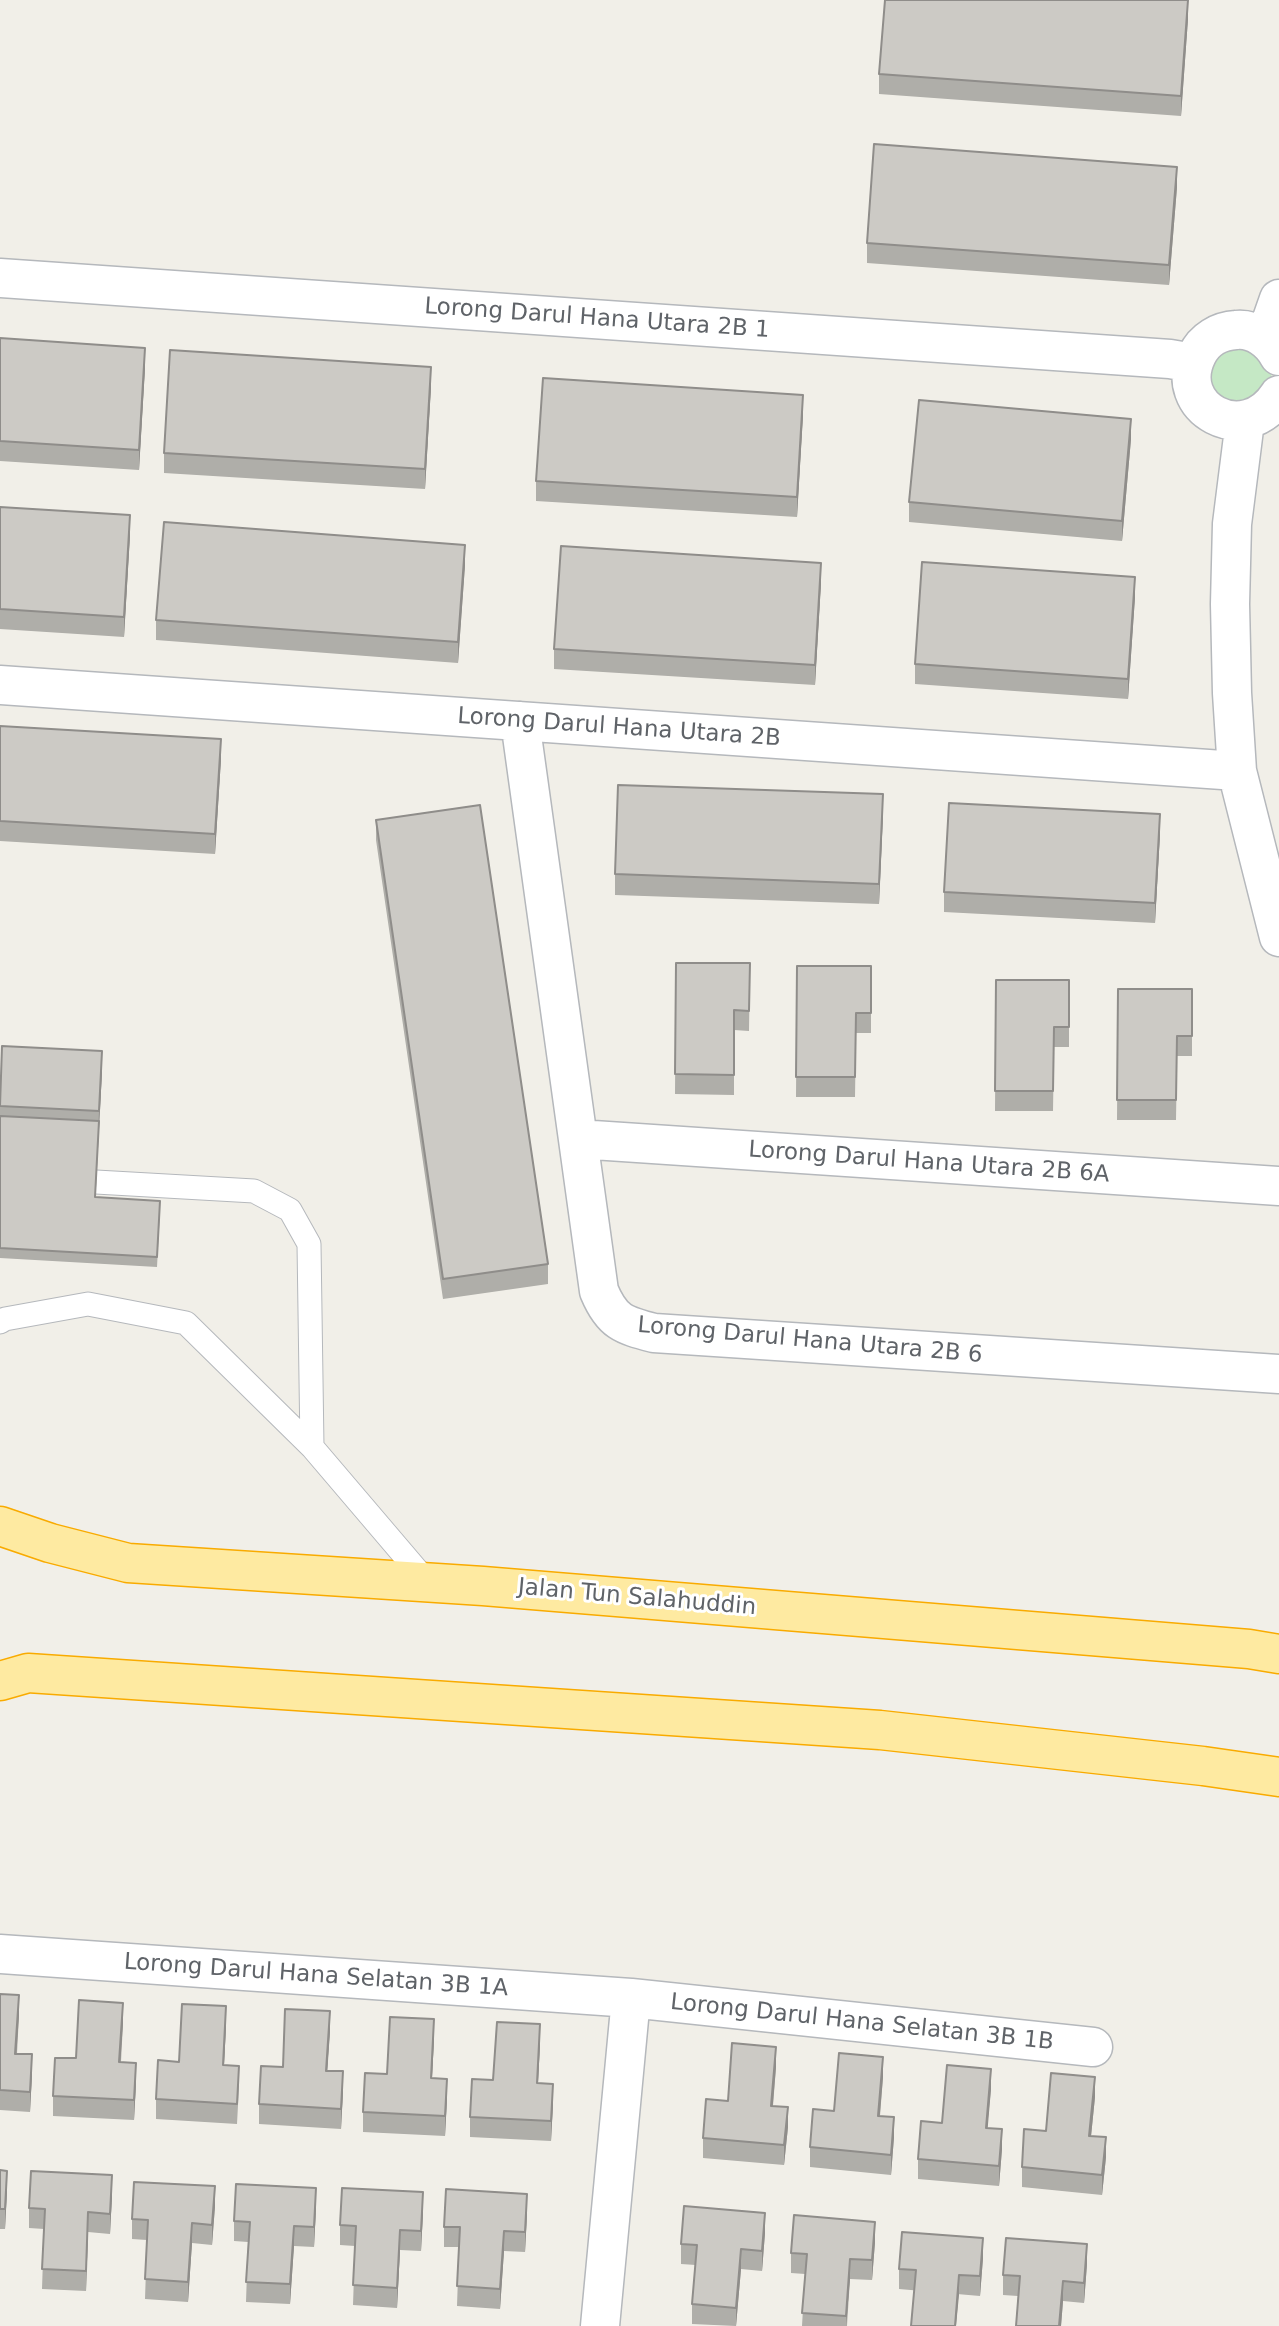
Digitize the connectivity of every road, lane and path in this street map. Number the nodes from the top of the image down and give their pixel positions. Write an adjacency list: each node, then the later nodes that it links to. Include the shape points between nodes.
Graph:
1 (0, 278): 4 (street, Lorong Darul Hana Utara 2B 1)
2 (1279, 299): 3 (street)
3 (1272, 348): 4 (street, via 1252,332 1238,329 1210,338)
4 (1193, 363): 6 (street, via 1191,376 1202,405 1214,415)
5 (1279, 395): 6 (street, via 1260,415)
6 (1245, 421): 9 (street, via 1231,551)
7 (0, 685): 8 (street, Lorong Darul Hana Utara 2B)
8 (520, 721): 9 (street, Lorong Darul Hana Utara 2B); 11 (street, Lorong Darul Hana Utara 2B 6)
9 (1237, 771): 10 (street)
10 (1279, 937)
11 (578, 1139): 13 (street, Lorong Darul Hana Utara 2B 6A); 15 (street, Lorong Darul Hana Utara 2B 6, via 599,1291 607,1311 624,1326 654,1333)
12 (96, 1182): 16 (lane, via 254,1191 290,1210 309,1244)
13 (1279, 1186)
14 (0, 1322): 16 (lane, via 89,1304 186,1323)
15 (1279, 1374)
16 (312, 1447): 18 (lane)
17 (0, 1526): 18 (highway, Jalan Tun Salahuddin, via 128,1563)
18 (427, 1582): 19 (highway, Jalan Tun Salahuddin)
19 (1279, 1654)
20 (0, 1681): 21 (highway, via 28,1673 880,1730)
21 (1279, 1777)
22 (0, 1954): 23 (street, Lorong Darul Hana Selatan 3B 1A)
23 (631, 1998): 24 (street, Lorong Darul Hana Selatan 3B 1B); 25 (street)
24 (1093, 2047)
25 (600, 2326)

